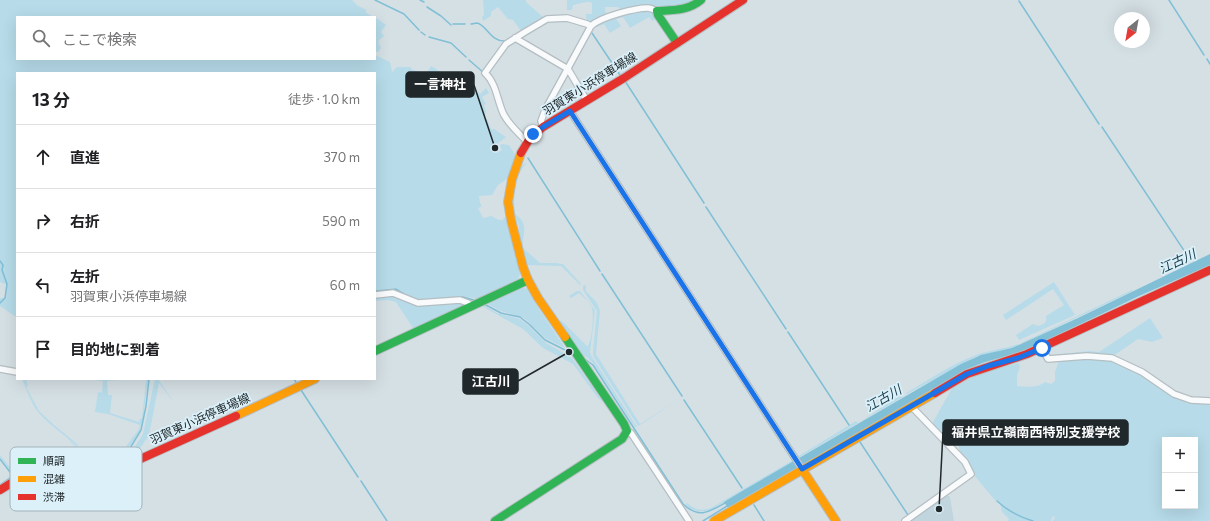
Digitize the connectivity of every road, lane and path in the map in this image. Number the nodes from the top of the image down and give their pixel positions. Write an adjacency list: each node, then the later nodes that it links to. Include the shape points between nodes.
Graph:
1 (701, 0): 3 (street, via 685,10)
2 (743, 0): 6 (street, 羽賀東小浜停車場線)
3 (657, 11): 4 (street, via 650,8 641,9 600,20); 6 (street)
4 (591, 26): 5 (street, via 571,19 551,18); 7 (street)
5 (515, 38): 7 (street); 11 (street, via 502,48 485,73 491,80 503,113)
6 (677, 43): 8 (street, 羽賀東小浜停車場線)
7 (568, 69): 8 (street); 10 (street, via 540,121)
8 (587, 101): 9 (street, 羽賀東小浜停車場線)
9 (570, 111): 10 (street, 羽賀東小浜停車場線); 25 (street)
10 (543, 127): 11 (street, 羽賀東小浜停車場線)
11 (527, 142): 13 (street, 羽賀東小浜停車場線, via 512,180 508,202 517,246)
12 (1210, 270): 16 (street)
13 (528, 280): 15 (street); 23 (street, 羽賀東小浜停車場線, via 624,424)
14 (376, 295): 15 (street, via 393,293 418,303 460,300)
15 (477, 303): 17 (street)
16 (1042, 348): 21 (street, via 1048,360 1097,356 1116,360 1142,372 1174,394 1191,400); 22 (street, via 1013,360 979,368)
17 (376, 351)
18 (0, 369): 19 (street)
19 (16, 372)
20 (313, 380): 24 (street, 羽賀東小浜停車場線)
21 (1210, 402)
22 (911, 406): 25 (street); 32 (street, via 965,462 971,474)
23 (626, 433): 28 (street, via 622,439); 29 (street, via 631,433)
24 (142, 458)
25 (802, 468): 30 (street); 31 (street)
26 (10, 484): 27 (street, 羽賀東小浜停車場線)
27 (0, 490)
28 (495, 521)
29 (689, 521)
30 (714, 521)
31 (836, 521)
32 (905, 521)

